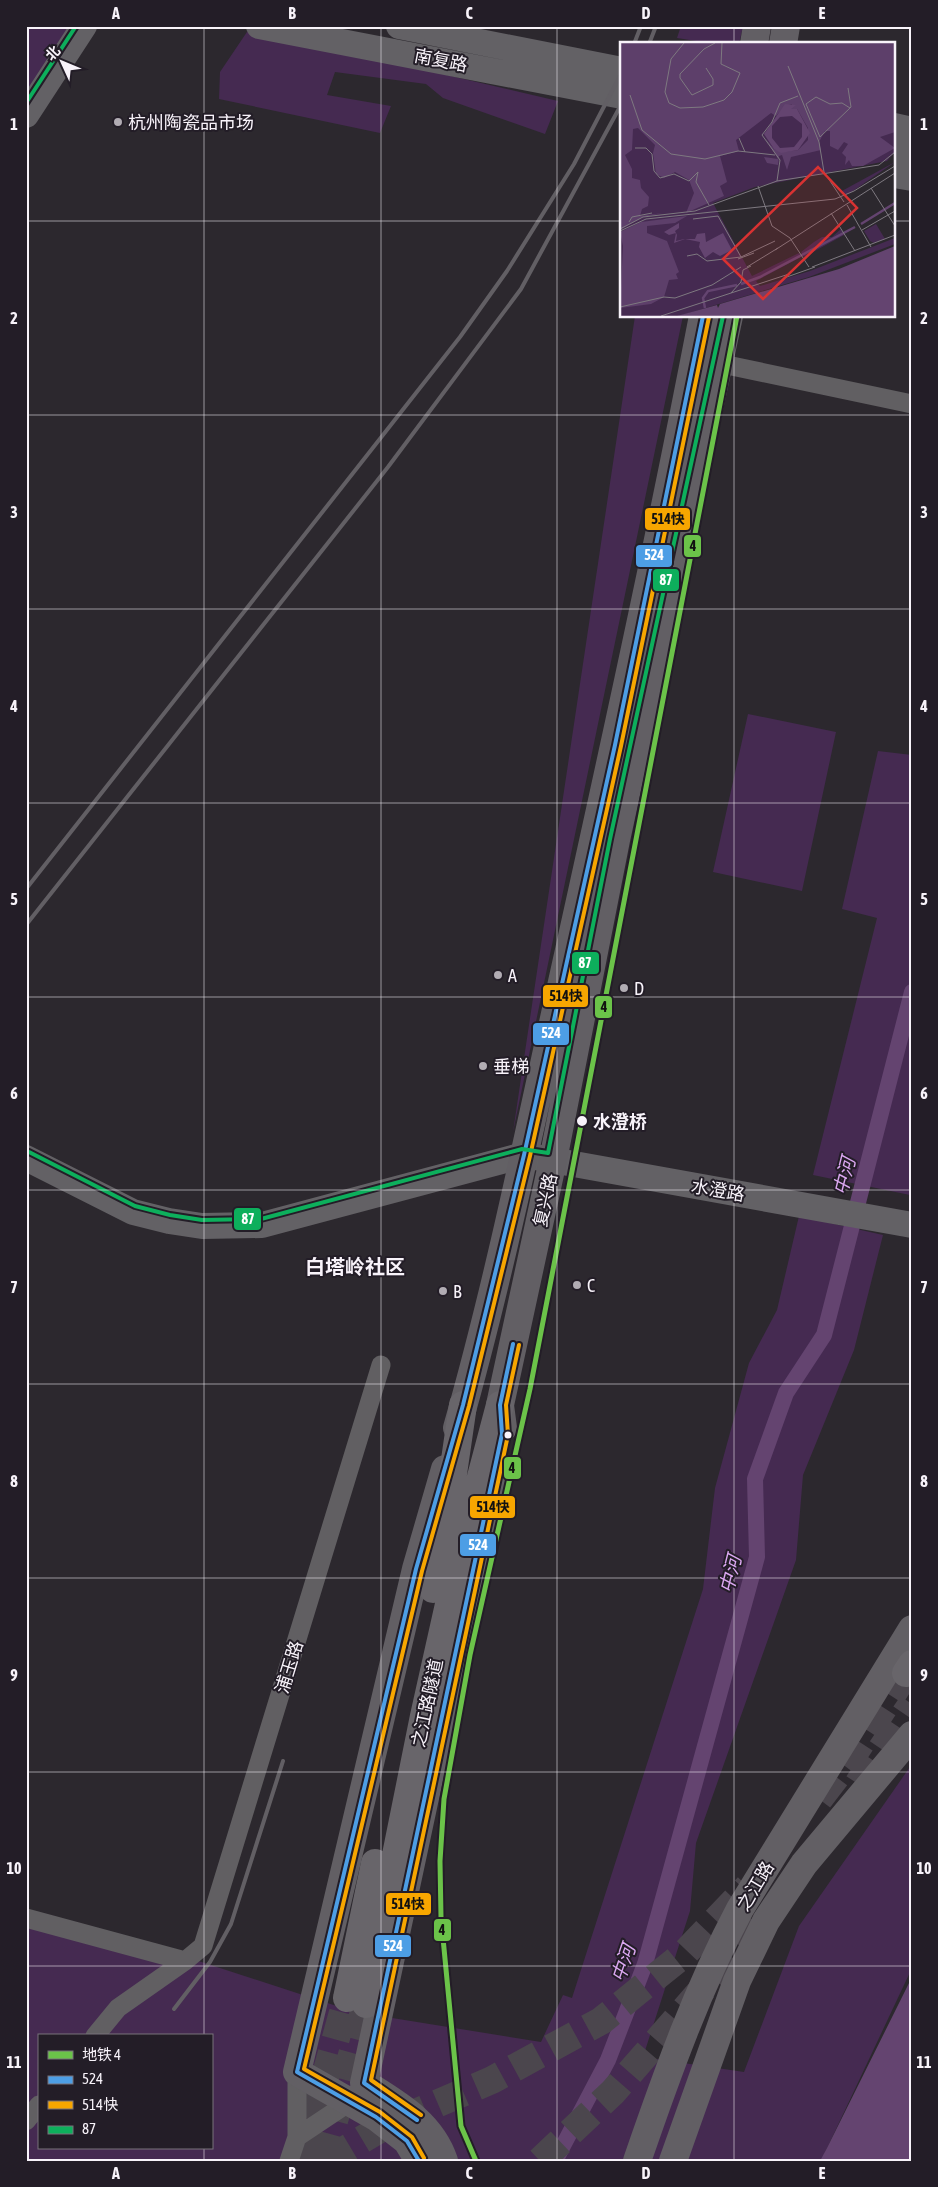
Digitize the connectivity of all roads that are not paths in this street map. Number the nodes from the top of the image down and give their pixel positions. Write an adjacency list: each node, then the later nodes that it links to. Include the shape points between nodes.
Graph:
1 (84, 26): 12 (street)
2 (259, 26): 9 (street, 南复路)
3 (399, 26): 8 (street, 南复路)
4 (757, 26): 6 (main road)
5 (786, 26): 7 (main road)
6 (754, 42)
7 (783, 42)
8 (620, 70)
9 (620, 96)
10 (896, 110): 11 (street)
11 (912, 114)
12 (26, 115)
13 (896, 126): 14 (street)
14 (912, 130)
15 (896, 150): 16 (street)
16 (912, 153)
17 (896, 175): 18 (street)
18 (912, 178)
19 (703, 318): 21 (main road, 复兴路)
20 (728, 318): 21 (main road, 复兴路)
21 (707, 361): 22 (street); 23 (main road, 复兴路, via 612,760); 25 (main road, 复兴路)
22 (912, 404)
23 (524, 1155): 24 (street, via 262,1225 202,1226 133,1212); 25 (street, 水澄路); 29 (main road, 复兴路)
24 (26, 1158)
25 (553, 1160): 26 (street, 水澄路); 28 (main road, 复兴路)
26 (912, 1224)
27 (381, 1366): 33 (street, 浦玉路, via 205,1941)
28 (500, 1405): 29 (highway, 之江路隧道, via 458,1564 357,2001 408,1701 441,1556); 36 (main road, 复兴路, via 502,1434)
29 (463, 1406): 35 (main road, 复兴路, via 416,1569)
30 (912, 1629): 43 (main road, 之江路, via 740,1909 715,1956 694,2004)
31 (912, 1735): 44 (main road, 之江路, via 804,1864 766,1921 737,1981)
32 (26, 1918): 33 (street)
33 (185, 1961): 34 (street, 浦玉路, via 118,2008)
34 (97, 2034)
35 (297, 2072): 36 (main road); 39 (street)
36 (357, 2092): 39 (street); 41 (main road, via 376,2117 407,2141); 42 (main road, via 398,2105 426,2127)
37 (38, 2106): 38 (street)
38 (26, 2121)
39 (297, 2137): 40 (street)
40 (290, 2161)
41 (419, 2161)
42 (444, 2161)
43 (637, 2161)
44 (673, 2161)

